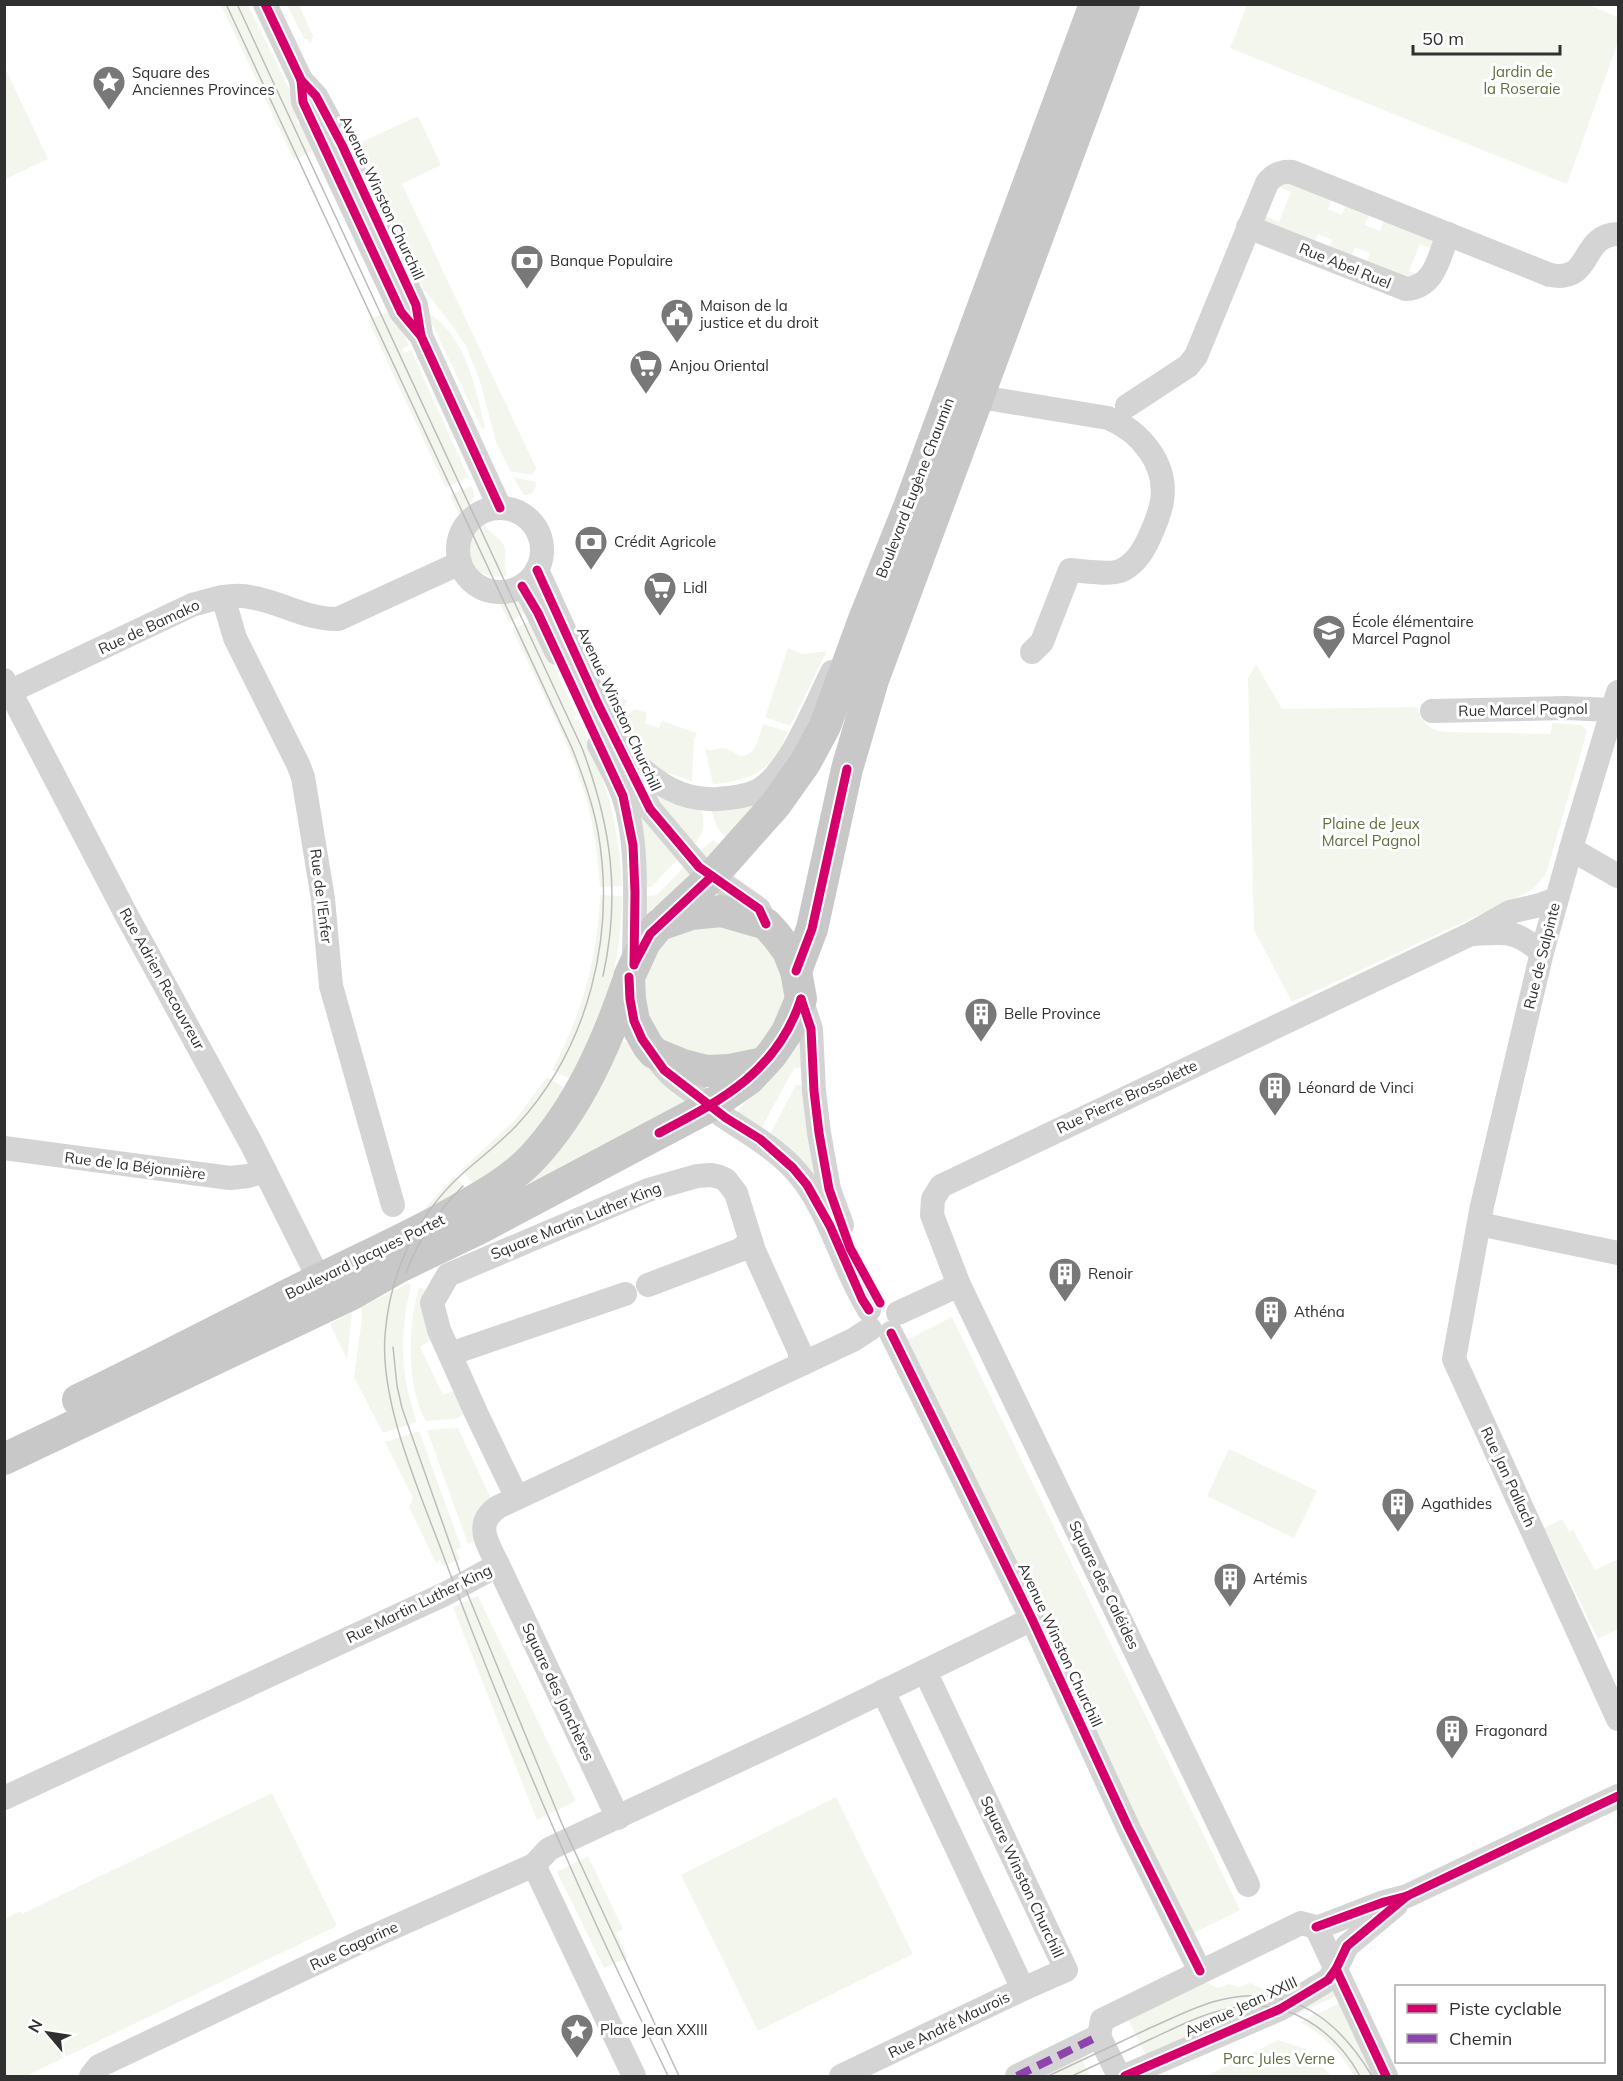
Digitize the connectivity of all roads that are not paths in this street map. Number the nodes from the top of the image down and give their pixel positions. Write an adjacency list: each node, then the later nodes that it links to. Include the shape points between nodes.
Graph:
1 (265, 4): 9 (street, Avenue Winston Churchill, via 301,80 316,96 342,145 416,305 421,336)
2 (1095, 4): 13 (main road, Boulevard Eugène Chaumin)
3 (1124, 4): 7 (main road, Boulevard Eugène Chaumin)
4 (1248, 227): 5 (street, via 1272,177 1286,171); 5 (street, Rue Abel Ruel, via 1406,289 1430,279); 8 (street, via 1196,356 1188,366)
5 (1448, 234): 6 (street, via 1557,276 1577,270 1597,240)
6 (1618, 234)
7 (980, 397): 14 (street, via 1118,422 1146,445 1160,478 1162,500 1156,522 1138,556 1117,573 1070,570 1042,642); 28 (main road, Boulevard Eugène Chaumin, via 873,680 847,769)
8 (1127, 406)
9 (500, 508): 10 (street, via 488,510 467,523 459,541); 11 (street, Avenue Winston Churchill, via 521,514 537,530 542,551)
10 (460, 563): 11 (street, via 475,585 487,591 511,591); 12 (street, Rue de Bamako, via 338,619 325,620 255,598)
11 (530, 578): 18 (street, Avenue Winston Churchill); 27 (street, Avenue Winston Churchill, via 538,613 623,796 633,845)
12 (223, 597): 15 (street, Rue de Bamako, via 192,605); 34 (street, Rue de l'Enfer, via 235,638 303,777 323,899 331,986)
13 (863, 622): 18 (street, Avenue Winston Churchill, via 845,646 783,767 757,792 705,799 682,794 654,781); 20 (main road, Boulevard Eugène Chaumin, via 825,726 805,764 776,804)
14 (1032, 651)
15 (9, 694): 33 (street, Rue Adrien Recouvreur)
16 (1616, 701): 17 (street, Rue Marcel Pagnol, via 1565,708); 19 (street, Rue de Salpinte)
17 (1432, 711)
18 (619, 748): 20 (street, Avenue Winston Churchill, via 650,809 689,856)
19 (1571, 849): 21 (street); 22 (street, Rue de Salpinte)
20 (712, 876): 23 (street, Avenue Winston Churchill, via 759,909); 24 (main road, Boulevard Eugène Chaumin)
21 (1618, 876)
22 (1557, 898): 25 (street, Rue Pierre Brossolette, via 1510,912); 26 (street, Rue de Salpinte)
23 (766, 924): 24 (main road, via 711,911 679,917); 28 (main road, Avenue Winston Churchill, via 788,951)
24 (659, 926): 27 (main road, via 645,942)
25 (1472, 934): 26 (street, Rue Pierre Brossolette, via 1523,937); 40 (street, Rue Pierre Brossolette, via 941,1186 933,1199 932,1215)
26 (1542, 952): 35 (street, Rue de Salpinte)
27 (632, 971): 29 (main road, Avenue Winston Churchill, via 630,999 634,1021); 38 (main road, Boulevard Jacques Portet, via 592,1069 557,1127 534,1156 491,1191)
28 (798, 985): 30 (main road, via 788,1032); 42 (street, Avenue Winston Churchill, via 811,1029 814,1091 829,1189)
29 (654, 1053): 30 (main road, via 706,1071); 31 (street, Avenue Winston Churchill, via 664,1070)
30 (764, 1063): 31 (main road)
31 (710, 1106): 42 (street, Avenue Winston Churchill, via 773,1150 807,1185 862,1299); 46 (main road, Boulevard Jacques Portet, via 351,1294)
32 (4, 1148): 33 (street, Rue de la Béjonnière, via 230,1178)
33 (265, 1171): 38 (street, Rue Adrien Recouvreur)
34 (393, 1205)
35 (1479, 1224): 37 (street); 52 (street, Rue Jan Pallach, via 1454,1359)
36 (751, 1241): 39 (street, via 740,1250); 43 (street, Square Martin Luther King, via 736,1193 720,1177 684,1179 648,1190 448,1275 432,1303); 44 (street, Square Martin Luther King)
37 (1618, 1253)
38 (319, 1279): 45 (main road, Boulevard Jacques Portet)
39 (648, 1285)
40 (959, 1285): 42 (street); 57 (street, Square des Caléides)
41 (625, 1294): 43 (street)
42 (881, 1317): 44 (street, Rue Martin Luther King, via 853,1340); 49 (street, Avenue Winston Churchill)
43 (450, 1354): 47 (street, Square Martin Luther King)
44 (802, 1364): 47 (street, Rue Martin Luther King)
45 (4, 1436)
46 (4, 1460)
47 (517, 1498): 48 (street, Rue Martin Luther King, via 493,1510 484,1527 485,1539)
48 (498, 1565): 54 (street, Rue Martin Luther King, via 445,1594); 55 (street, Square des Jonchères)
49 (1032, 1619): 50 (street); 61 (street, Avenue Winston Churchill)
50 (925, 1671): 51 (street); 62 (street, Square Winston Churchill, via 1066,1970)
51 (883, 1691): 55 (street); 62 (street)
52 (1618, 1719)
53 (1618, 1796): 58 (street, Avenue Jean XXIII)
54 (4, 1798)
55 (618, 1818): 56 (street, Rue Gagarine, via 549,1850)
56 (534, 1865): 64 (street, Rue Gagarine, via 358,1943 99,2066); 65 (street)
57 (1248, 1885)
58 (1407, 1896): 59 (street, Avenue Jean XXIII); 60 (street, Avenue Jean XXIII, via 1347,1946)
59 (1316, 1927): 60 (street); 61 (street, Avenue Jean XXIII, via 1301,1923)
60 (1336, 1970): 69 (street, Avenue Jean XXIII, via 1328,1980 1280,2009); 70 (street)
61 (1200, 1971): 63 (street, Avenue Jean XXIII, via 1102,2020)
62 (1023, 1989): 66 (street, Rue André Maurois)
63 (1099, 2036): 67 (street, Avenue Jean XXIII); 68 (street)
64 (91, 2076)
65 (634, 2076)
66 (841, 2076)
67 (1017, 2076)
68 (1119, 2076)
69 (1125, 2076)
70 (1386, 2076)

